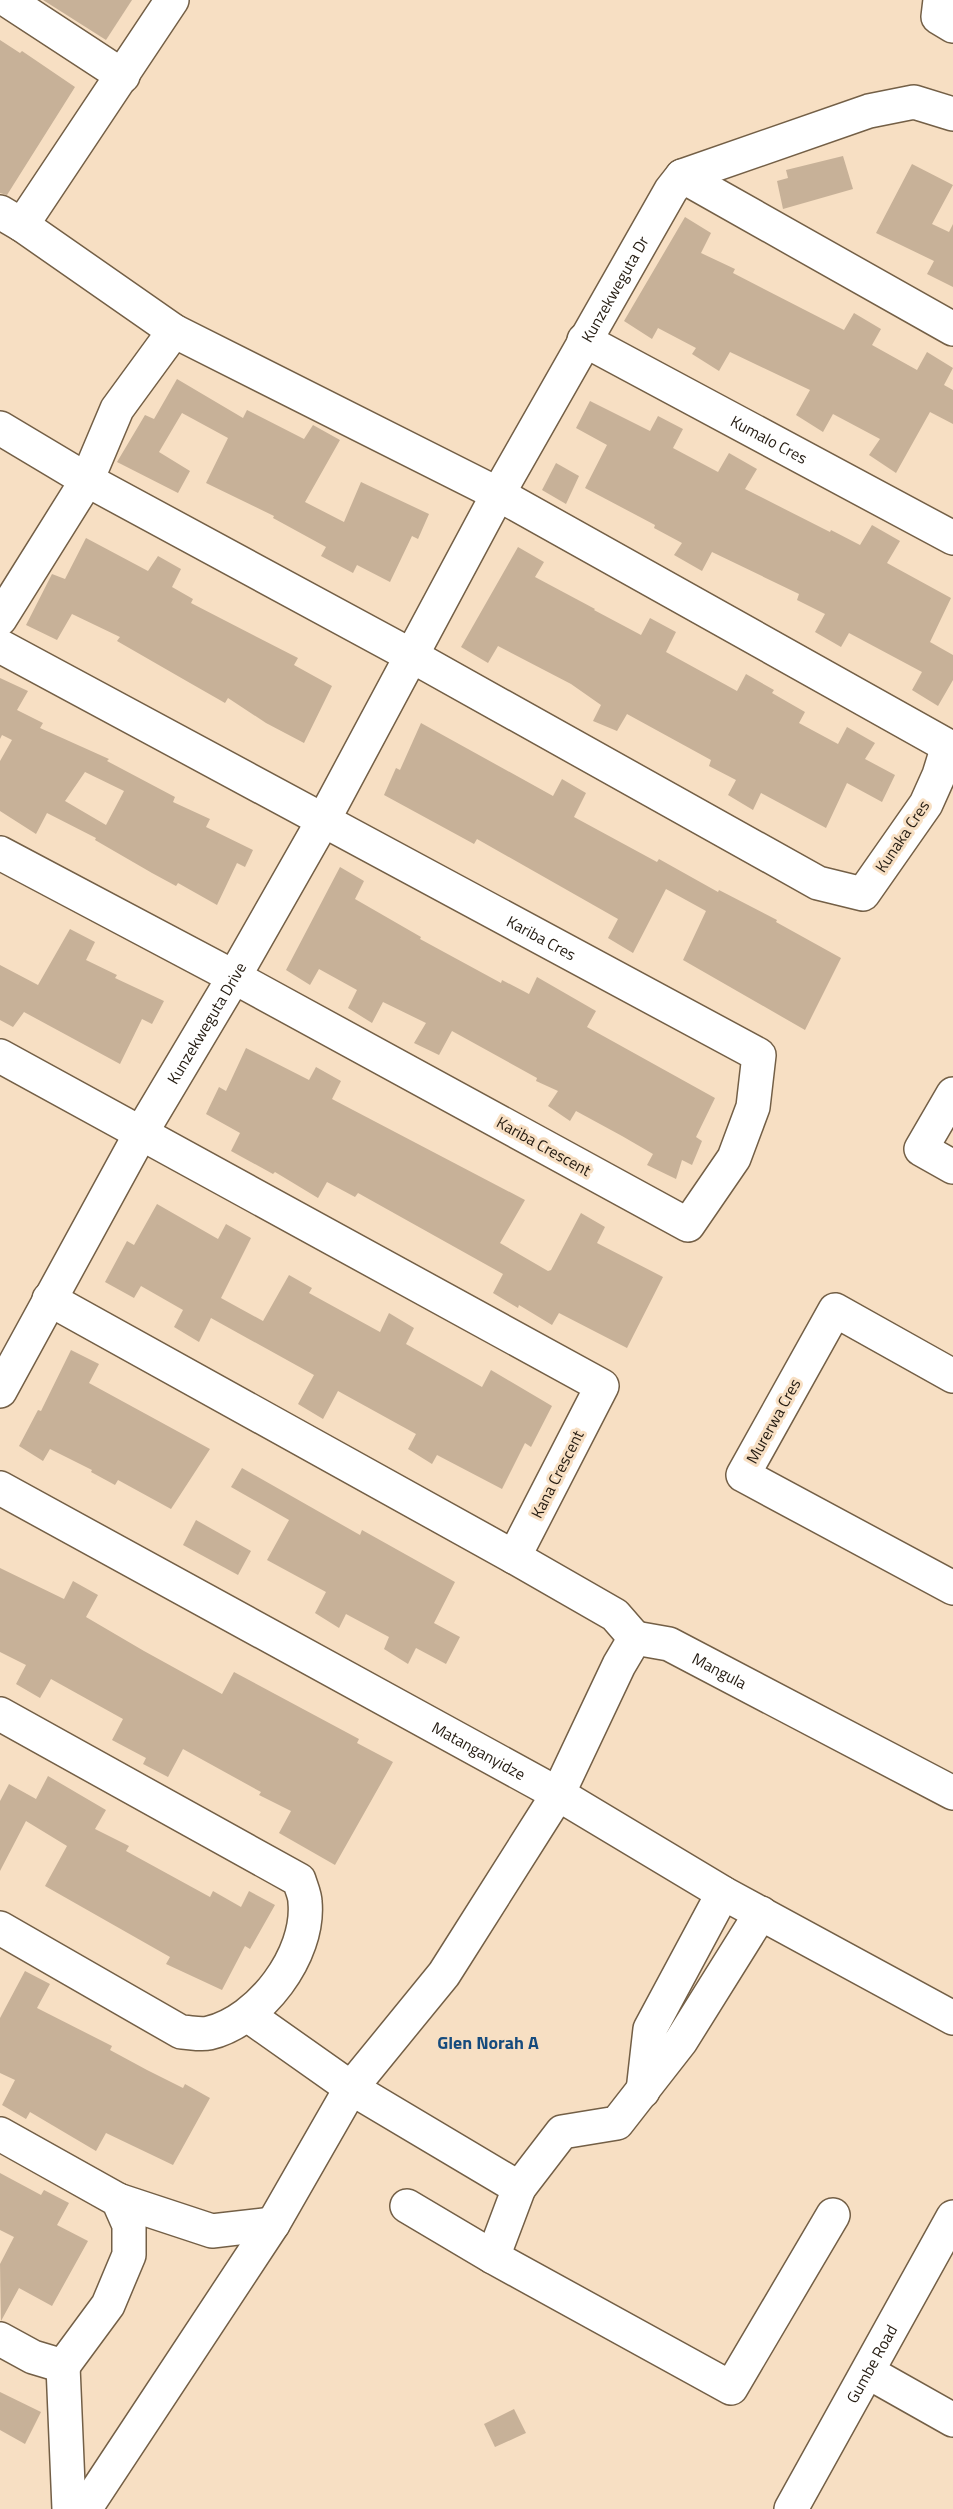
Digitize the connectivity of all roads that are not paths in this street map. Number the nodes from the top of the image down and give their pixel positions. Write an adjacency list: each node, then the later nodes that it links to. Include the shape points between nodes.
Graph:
1 (7, 0): 5 (street)
2 (172, 0): 5 (street)
3 (939, 0): 4 (street, via 938,17)
4 (953, 26)
5 (123, 76): 8 (street)
6 (953, 114): 7 (street, via 914,102 869,111)
7 (682, 176): 9 (street); 11 (street, Kunzekweguta Dr)
8 (11, 218): 10 (street)
9 (953, 329)
10 (174, 331): 13 (street, via 117,409); 14 (street)
11 (584, 340): 14 (street, Kunzekweguta Dr); 15 (street, Kumalo Cres)
12 (0, 428): 13 (street)
13 (87, 480): 16 (street); 18 (street)
14 (498, 494): 18 (street, Kunzekweguta Dr); 18 (street, Kunaka Cres, via 948,746 926,804 863,894 818,883)
15 (953, 538)
16 (0, 619)
17 (0, 646): 19 (street, Kariba Cres)
18 (412, 656): 19 (street, Kunzekweguta Drive)
19 (324, 819): 21 (street, Kunzekweguta Drive); 22 (street, Kariba Cres)
20 (0, 853): 21 (street)
21 (234, 977): 22 (street, Kariba Crescent, via 688,1225 734,1158 753,1107); 25 (street, Kunzekweguta Drive)
22 (759, 1055)
23 (0, 1056): 25 (street)
24 (953, 1094): 26 (street, via 921,1149)
25 (141, 1133): 27 (street, Kunzekweguta Drive); 31 (street, Kana Crescent, via 602,1386)
26 (953, 1167)
27 (49, 1299): 29 (street, Kunzekweguta Drive); 31 (street)
28 (953, 1376): 32 (street, Murerwa Cres, via 834,1310 743,1475)
29 (0, 1391)
30 (0, 1488): 36 (street, Matanganyidze)
31 (514, 1557): 33 (street, via 615,1615)
32 (953, 1588)
33 (635, 1638): 35 (street, Mangula, via 669,1644); 36 (street)
34 (0, 1714): 40 (street, via 299,1880 305,1902 303,1932 286,1972)
35 (953, 1793)
36 (558, 1794): 37 (street, Matanganyidze); 42 (street, via 444,1974)
37 (723, 1893): 38 (street, Matanganyidze); 43 (street, via 650,2029)
38 (761, 1913): 41 (street, Matanganyidze); 43 (street, via 681,2041)
39 (0, 1928): 40 (street, via 181,2032 208,2033)
40 (249, 2016): 42 (street)
41 (953, 2018)
42 (351, 2088): 45 (street); 50 (street)
43 (643, 2091): 45 (street, via 617,2123 562,2132)
44 (0, 2134): 46 (street)
45 (519, 2188): 51 (street)
46 (118, 2200): 50 (street, via 212,2231); 53 (street, via 129,2225 129,2255 108,2305)
47 (407, 2206): 51 (street)
48 (833, 2215): 51 (street, via 731,2388)
49 (953, 2217): 54 (street, Gumbe Road)
50 (273, 2224): 57 (street)
51 (493, 2257)
52 (0, 2339): 53 (street)
53 (63, 2366): 56 (street)
54 (868, 2372): 55 (street); 58 (street, Gumbe Road)
55 (953, 2420)
56 (69, 2509)
57 (85, 2509)
58 (791, 2509)

